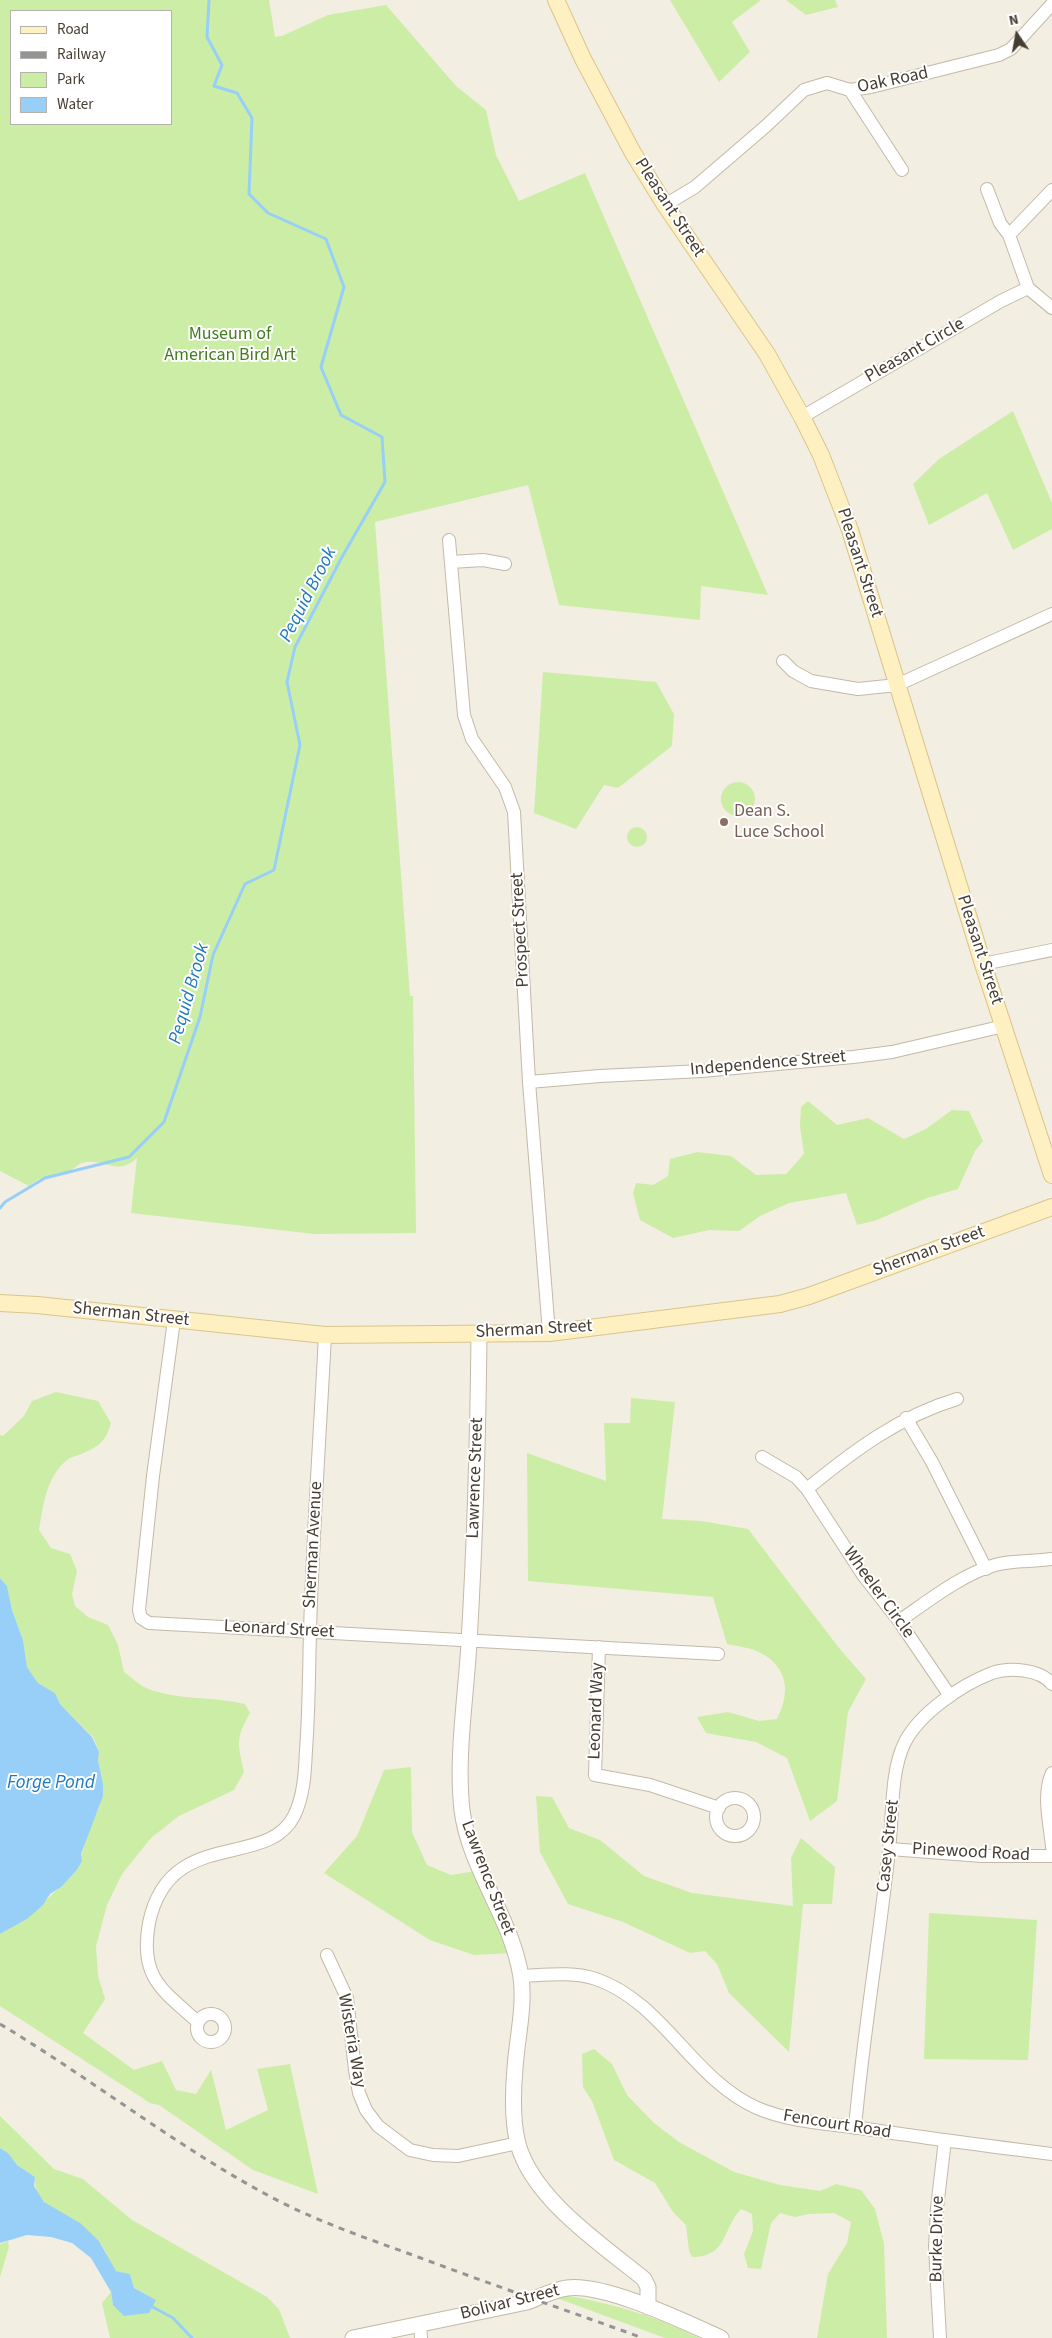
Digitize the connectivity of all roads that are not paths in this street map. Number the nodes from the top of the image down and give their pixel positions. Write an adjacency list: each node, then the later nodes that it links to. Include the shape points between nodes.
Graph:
1 (556, 0): 7 (main road, Pleasant Street, via 604,100)
2 (1052, 4): 3 (street, Oak Road, via 1011,49 999,55)
3 (850, 90): 4 (street); 7 (street, Oak Road, via 827,83 804,90 694,187)
4 (902, 170)
5 (987, 189): 8 (street, via 1000,224)
6 (1052, 190): 8 (street)
7 (665, 205): 11 (main road, Pleasant Street, via 767,354)
8 (1009, 236): 9 (street)
9 (1028, 288): 10 (street); 11 (street, Pleasant Circle)
10 (1052, 308)
11 (802, 417): 17 (main road, Pleasant Street, via 850,530)
12 (449, 540): 13 (street, Prospect Street)
13 (451, 562): 14 (street, via 483,560); 21 (street, Prospect Street, via 464,715 472,739 505,787 514,812)
14 (505, 564)
15 (1052, 614): 17 (street)
16 (783, 661): 17 (street, via 792,671 811,681 858,689)
17 (897, 685): 19 (main road, Pleasant Street)
18 (1052, 950): 19 (street)
19 (983, 964): 20 (main road, Pleasant Street)
20 (1004, 1026): 21 (street, Independence Street, via 892,1052 853,1057); 22 (main road, Pleasant Street)
21 (528, 1082): 26 (street, Prospect Street)
22 (1052, 1175)
23 (1052, 1207): 26 (main road, Sherman Street, via 780,1304)
24 (0, 1303): 25 (main road, Sherman Street)
25 (174, 1320): 28 (main road, Sherman Street); 36 (street, Leonard Street, via 153,1476 139,1610 141,1618 149,1623)
26 (549, 1333): 27 (main road, Sherman Street)
27 (479, 1334): 28 (main road, Sherman Street); 37 (street, Lawrence Street)
28 (325, 1335): 36 (street, Sherman Avenue)
29 (957, 1399): 30 (street)
30 (906, 1418): 32 (street, via 838,1463); 34 (street)
31 (762, 1457): 32 (street, Wheeler Circle, via 796,1478)
32 (807, 1489): 35 (street, Wheeler Circle, via 863,1574)
33 (1052, 1559): 34 (street, via 995,1565)
34 (986, 1569): 35 (street, via 961,1581)
35 (899, 1621): 41 (street, Wheeler Circle)
36 (310, 1631): 37 (street, Leonard Street); 49 (street, Sherman Avenue, via 304,1785 294,1816 287,1826 269,1839 198,1859 170,1879 150,1918 146,1939 148,1964 153,1977 163,1991)
37 (469, 1640): 38 (street, Leonard Street); 48 (street, Lawrence Street, via 460,1776 465,1829 512,1946)
38 (599, 1647): 39 (street, Leonard Street); 43 (street, Leonard Way, via 595,1775 650,1785)
39 (718, 1654)
40 (1052, 1684): 41 (street, Casey Street, via 1048,1678 1036,1674 1001,1670)
41 (950, 1696): 45 (street, Casey Street, via 914,1727 904,1744 898,1768)
42 (1052, 1773): 44 (street, via 1048,1807)
43 (719, 1808)
44 (1052, 1847)
45 (890, 1849): 46 (street, Pinewood Road, via 982,1856); 50 (street, Casey Street)
46 (1052, 1856)
47 (327, 1955): 52 (street, Wisteria Way, via 347,1998 359,2093 378,2126 410,2150 433,2155 458,2156)
48 (520, 1976): 50 (street, Fencourt Road, via 573,1975 595,1979 616,1988 644,2009 714,2082 737,2099 783,2119); 52 (street, Lawrence Street, via 522,1997 515,2068)
49 (198, 2022)
50 (855, 2128): 51 (street, Fencourt Road)
51 (945, 2140): 53 (street, Fencourt Road); 58 (street, Burke Drive, via 935,2247)
52 (518, 2144): 54 (street, Lawrence Street, via 528,2167 566,2216 644,2279 648,2287)
53 (1052, 2154)
54 (648, 2306): 55 (street, Bolivar Street, via 593,2289 568,2288); 57 (street, Bolivar Street)
55 (416, 2331): 56 (street, Bolivar Street)
56 (353, 2338)
57 (721, 2338)
58 (940, 2338)

